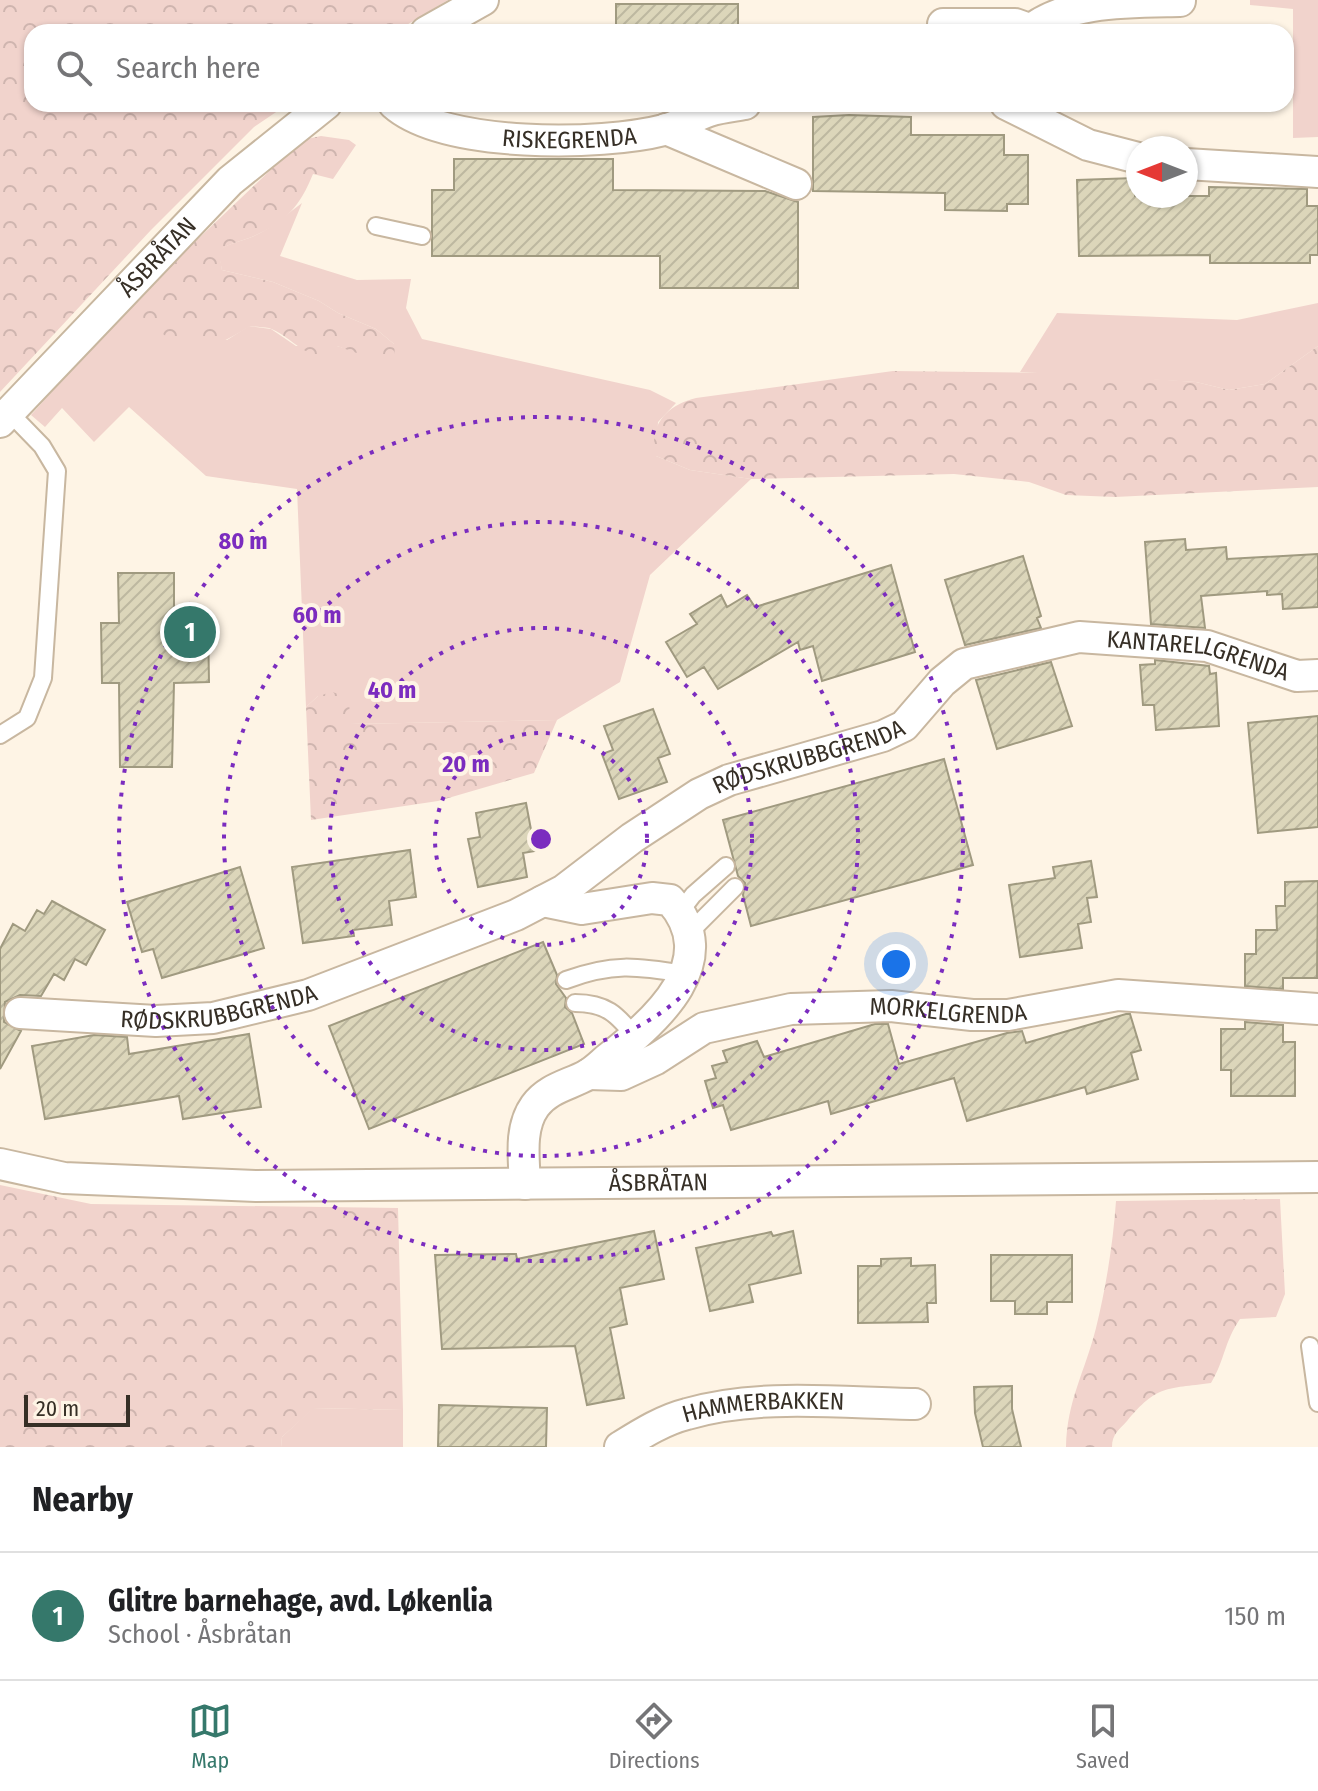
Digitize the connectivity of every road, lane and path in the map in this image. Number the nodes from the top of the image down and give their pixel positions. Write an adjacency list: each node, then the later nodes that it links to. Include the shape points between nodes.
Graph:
1 (483, 0): 3 (street)
2 (1180, 1): 6 (street, via 1095,5 1055,14)
3 (440, 24)
4 (943, 24): 5 (street)
5 (1015, 24)
6 (1039, 24)
7 (316, 112): 18 (street, ÅSBRÅTAN, via 230,181)
8 (411, 112): 11 (street, RISKEGRENDA, via 443,127 535,142 602,141)
9 (708, 112): 11 (street, RISKEGRENDA)
10 (1022, 112): 12 (street, via 1088,145)
11 (666, 129): 15 (street)
12 (1126, 155)
13 (1198, 165): 14 (street)
14 (1318, 172)
15 (796, 184)
16 (376, 226): 17 (lane)
17 (422, 236)
18 (4, 417): 21 (lane, via 42,446 57,471 43,678 27,718)
19 (1079, 637): 20 (street, KANTARELLGRENDA, via 1207,646 1297,676); 24 (street, RØDSKRUBBGRENDA, via 964,664 904,726 699,794)
20 (1318, 675)
21 (0, 735)
22 (726, 866): 25 (lane, via 693,895)
23 (735, 887): 25 (lane)
24 (543, 901): 25 (street, via 582,909 670,900); 30 (street, RØDSKRUBBGRENDA, via 308,995 213,1018 156,1021)
25 (684, 923): 26 (street, via 689,956)
26 (684, 974): 27 (lane, via 626,965); 31 (street, via 673,998)
27 (566, 980)
28 (575, 1003): 31 (lane, via 611,1009)
29 (1318, 1009): 32 (street, MORKELGRENDA, via 1118,995 1008,1015 891,1006 791,1009 704,1028 621,1075)
30 (20, 1013)
31 (636, 1038): 32 (street)
32 (589, 1074): 35 (street, via 553,1089 534,1106 523,1137)
33 (0, 1164): 35 (street, ÅSBRÅTAN, via 64,1178 256,1186)
34 (1318, 1177): 35 (street, ÅSBRÅTAN)
35 (525, 1184)
36 (1310, 1346): 37 (lane)
37 (1318, 1403)
38 (915, 1404): 39 (street, HAMMERBAKKEN, via 760,1403 687,1413)
39 (620, 1447)

